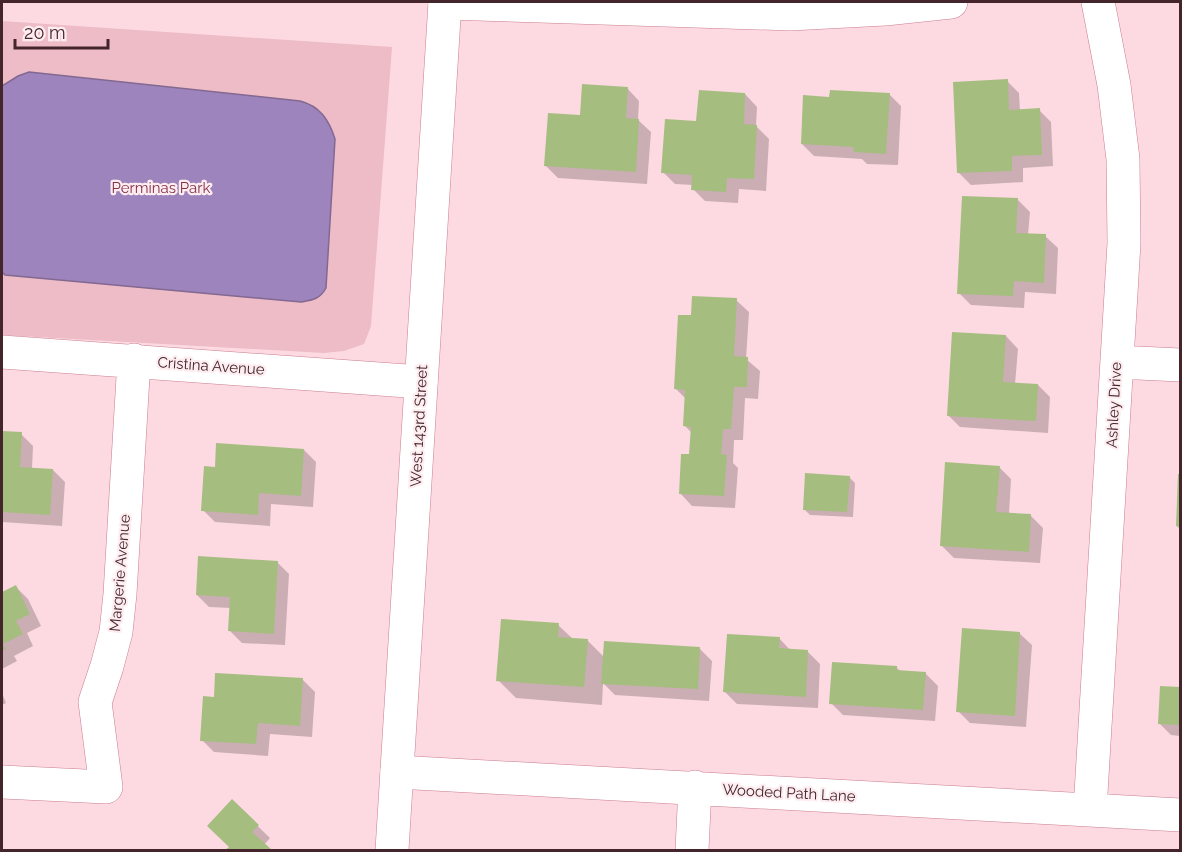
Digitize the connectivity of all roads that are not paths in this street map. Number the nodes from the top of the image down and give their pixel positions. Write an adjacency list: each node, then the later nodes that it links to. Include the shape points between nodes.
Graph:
1 (445, 2): 4 (street); 9 (street, West 143rd Street)
2 (951, 2): 4 (street, via 885,9)
3 (1098, 2): 7 (street, Ashley Drive, via 1123,159 1124,243)
4 (790, 8)
5 (2, 352): 6 (street, Cristina Avenue)
6 (134, 360): 9 (street, Cristina Avenue); 11 (street, Margerie Avenue, via 116,632 96,702 106,787)
7 (1117, 362): 8 (street); 13 (street, Ashley Drive)
8 (1180, 365)
9 (421, 382): 10 (street, West 143rd Street)
10 (397, 772): 12 (street, Wooded Path Lane); 15 (street, West 143rd Street)
11 (2, 782)
12 (695, 787): 13 (street, Wooded Path Lane); 16 (street)
13 (1090, 810): 14 (street, Wooded Path Lane)
14 (1180, 815)
15 (392, 850)
16 (692, 850)

